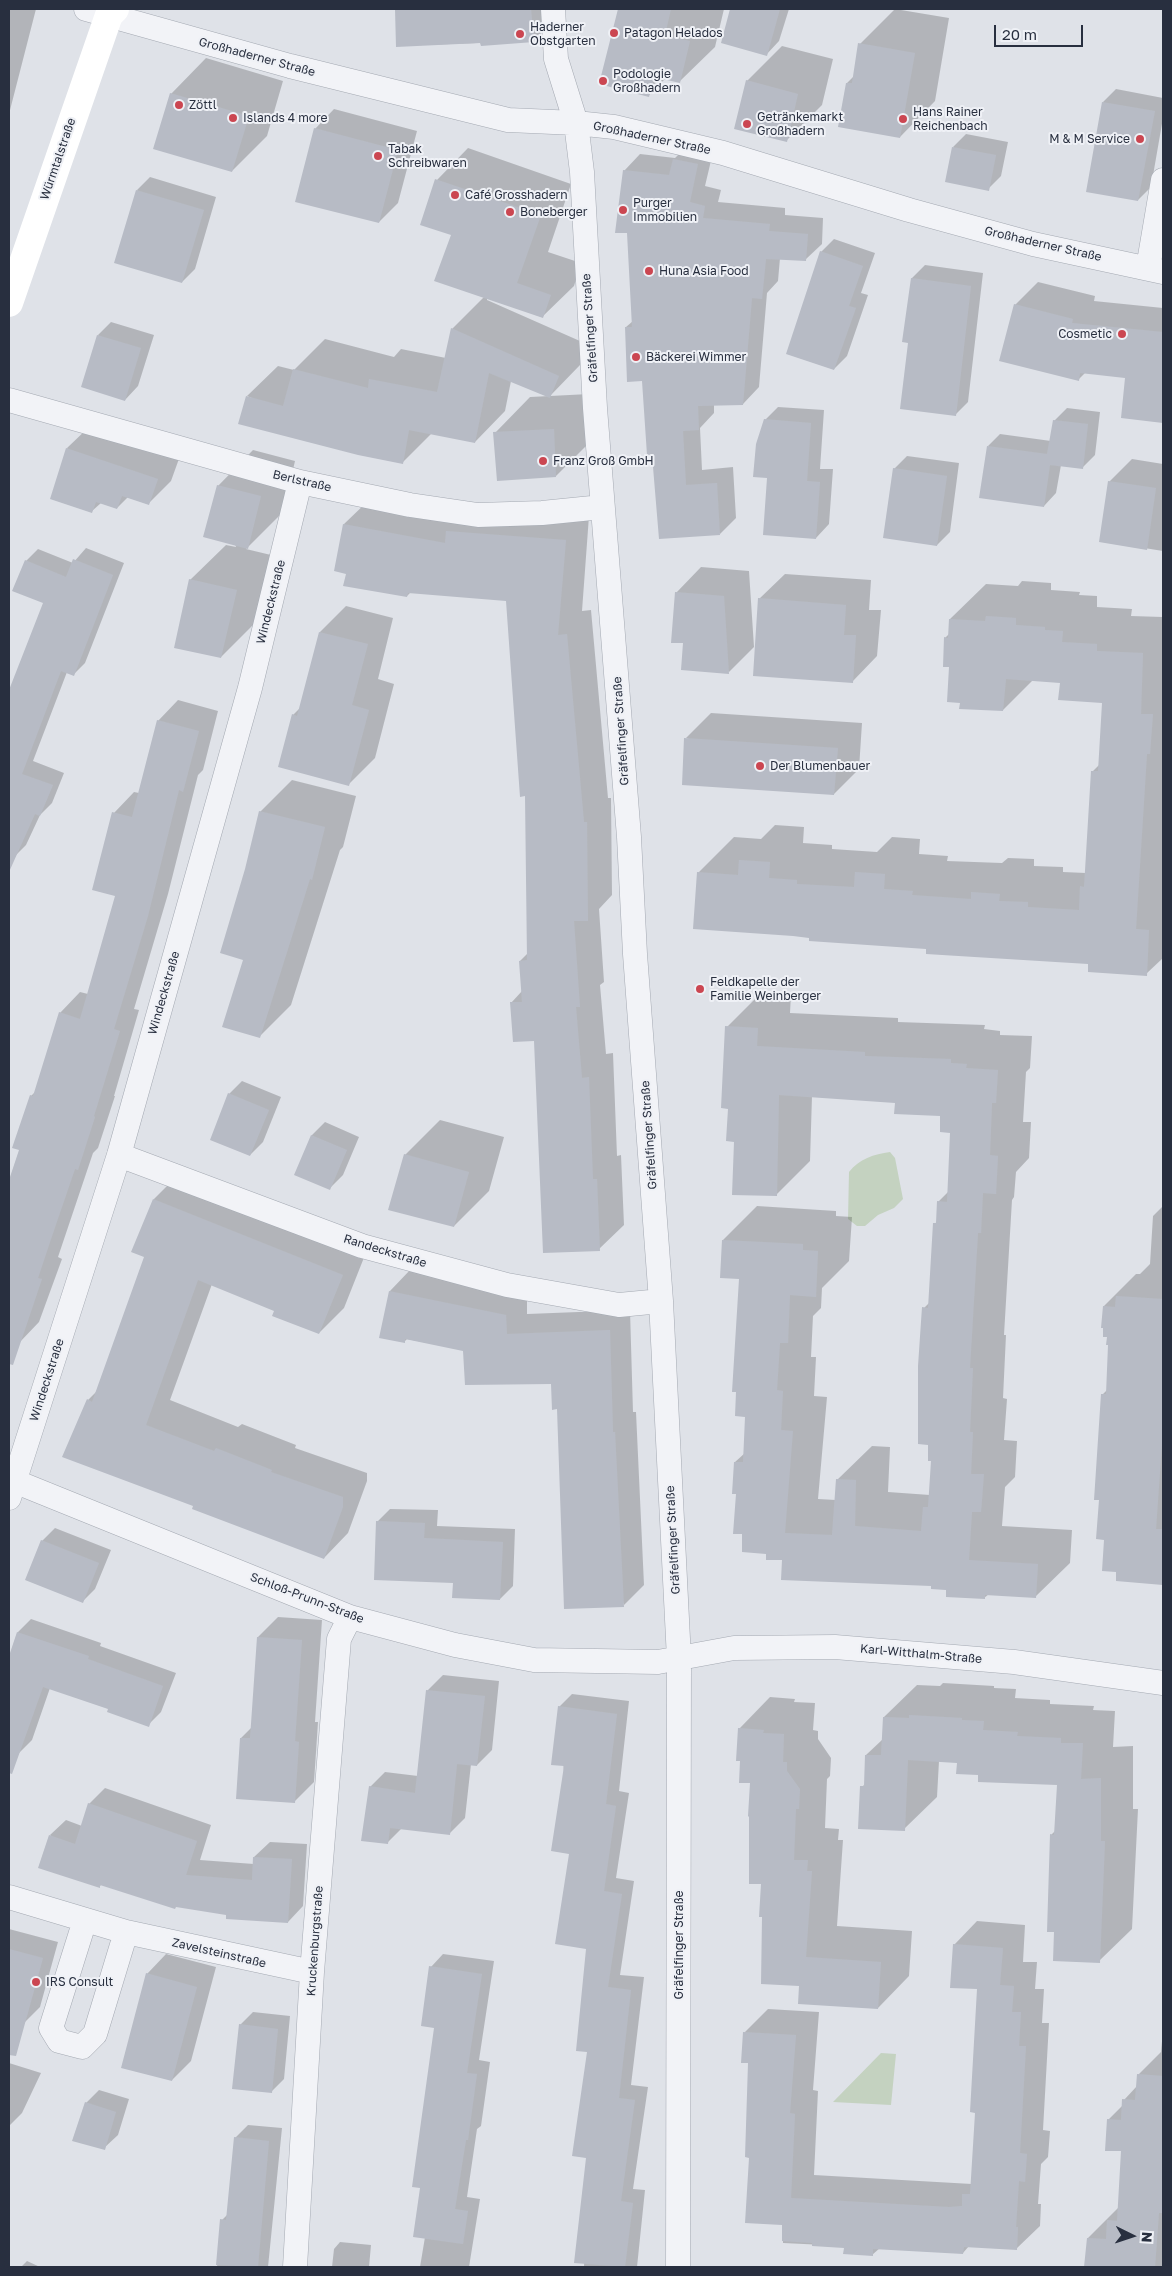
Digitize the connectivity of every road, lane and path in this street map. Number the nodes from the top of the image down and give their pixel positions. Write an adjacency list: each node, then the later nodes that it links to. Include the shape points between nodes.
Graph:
1 (553, 9): 3 (street, Gräfelfinger Straße, via 556,59)
2 (105, 10): 3 (street, Großhaderner Straße, via 290,66 508,120); 6 (main road, Würmtalstraße)
3 (576, 123): 5 (street, Großhaderner Straße, via 614,127 723,153 1033,244); 9 (street, Gräfelfinger Straße, via 582,172)
4 (1163, 180): 5 (street)
5 (1155, 270)
6 (9, 303)
7 (9, 400): 8 (street, Berlstraße)
8 (300, 482): 9 (street, Berlstraße, via 478,516); 10 (street, Windeckstraße, via 250,688)
9 (602, 507): 11 (street, Gräfelfinger Straße, via 628,818)
10 (119, 1155): 11 (street, Randeckstraße, via 362,1246 507,1285 619,1305); 12 (street, Windeckstraße)
11 (661, 1301): 14 (street, Gräfelfinger Straße)
12 (11, 1486): 13 (street, Schloß-Prunn-Straße)
13 (350, 1617): 14 (street, Schloß-Prunn-Straße, via 455,1645 534,1660 634,1663); 19 (street, Kruckenburgstraße, via 339,1639)
14 (679, 1659): 15 (street, Karl-Witthalm-Straße, via 734,1648 835,1647 1014,1662); 21 (street, Gräfelfinger Straße)
15 (1163, 1683)
16 (9, 1897): 17 (street, Zavelsteinstraße)
17 (85, 1920): 18 (street, Zavelsteinstraße); 18 (street, via 51,2028 59,2041 82,2048 95,2034)
18 (126, 1932): 19 (street, Zavelsteinstraße)
19 (312, 1972): 20 (street, Kruckenburgstraße)
20 (294, 2267)
21 (678, 2267)

